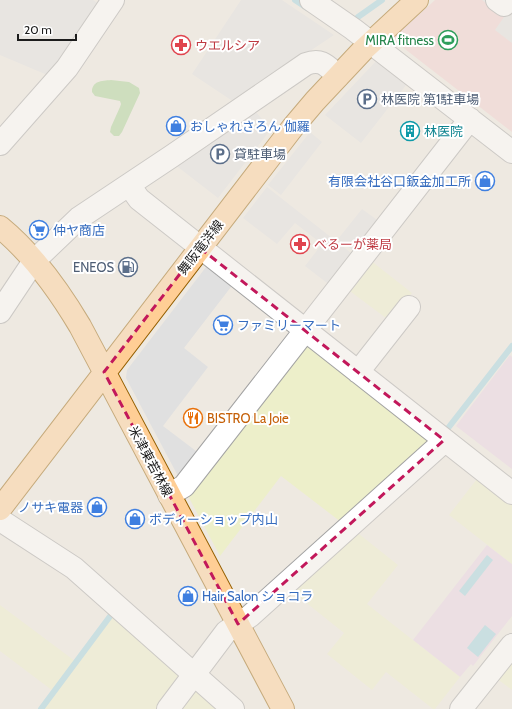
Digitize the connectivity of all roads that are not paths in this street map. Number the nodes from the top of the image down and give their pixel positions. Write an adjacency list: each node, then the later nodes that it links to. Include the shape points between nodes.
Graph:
1 (113, 0): 7 (street, via 67,68)
2 (311, 0): 4 (street)
3 (417, 0): 4 (main road, 舞阪竜洋線)
4 (371, 43): 5 (main road, 舞阪竜洋線); 6 (street)
5 (338, 76): 9 (street, via 322,62 306,64); 11 (main road, 舞阪竜洋線, via 293,127)
6 (470, 119): 8 (street); 15 (street)
7 (0, 144)
8 (512, 152)
9 (129, 185): 11 (street, via 139,199); 12 (street, via 79,218)
10 (0, 227): 12 (main road, 米津東若林線)
11 (200, 248): 15 (street); 16 (main road, 舞阪竜洋線)
12 (34, 261): 14 (street); 16 (main road, 米津東若林線, via 68,305)
13 (409, 307): 17 (street)
14 (0, 312)
15 (305, 331): 17 (street); 20 (street, via 184,486)
16 (104, 372): 20 (main road, 米津東若林線); 21 (main road, 舞阪竜洋線)
17 (358, 372): 18 (street)
18 (444, 440): 19 (street); 23 (street)
19 (512, 493)
20 (169, 494): 23 (main road, 米津東若林線)
21 (0, 509)
22 (0, 520): 25 (street, via 74,568)
23 (238, 624): 25 (street, via 226,632); 28 (main road, 米津東若林線)
24 (512, 644): 29 (street)
25 (194, 674): 26 (street); 27 (street)
26 (168, 709)
27 (233, 709)
28 (283, 709)
29 (461, 709)

